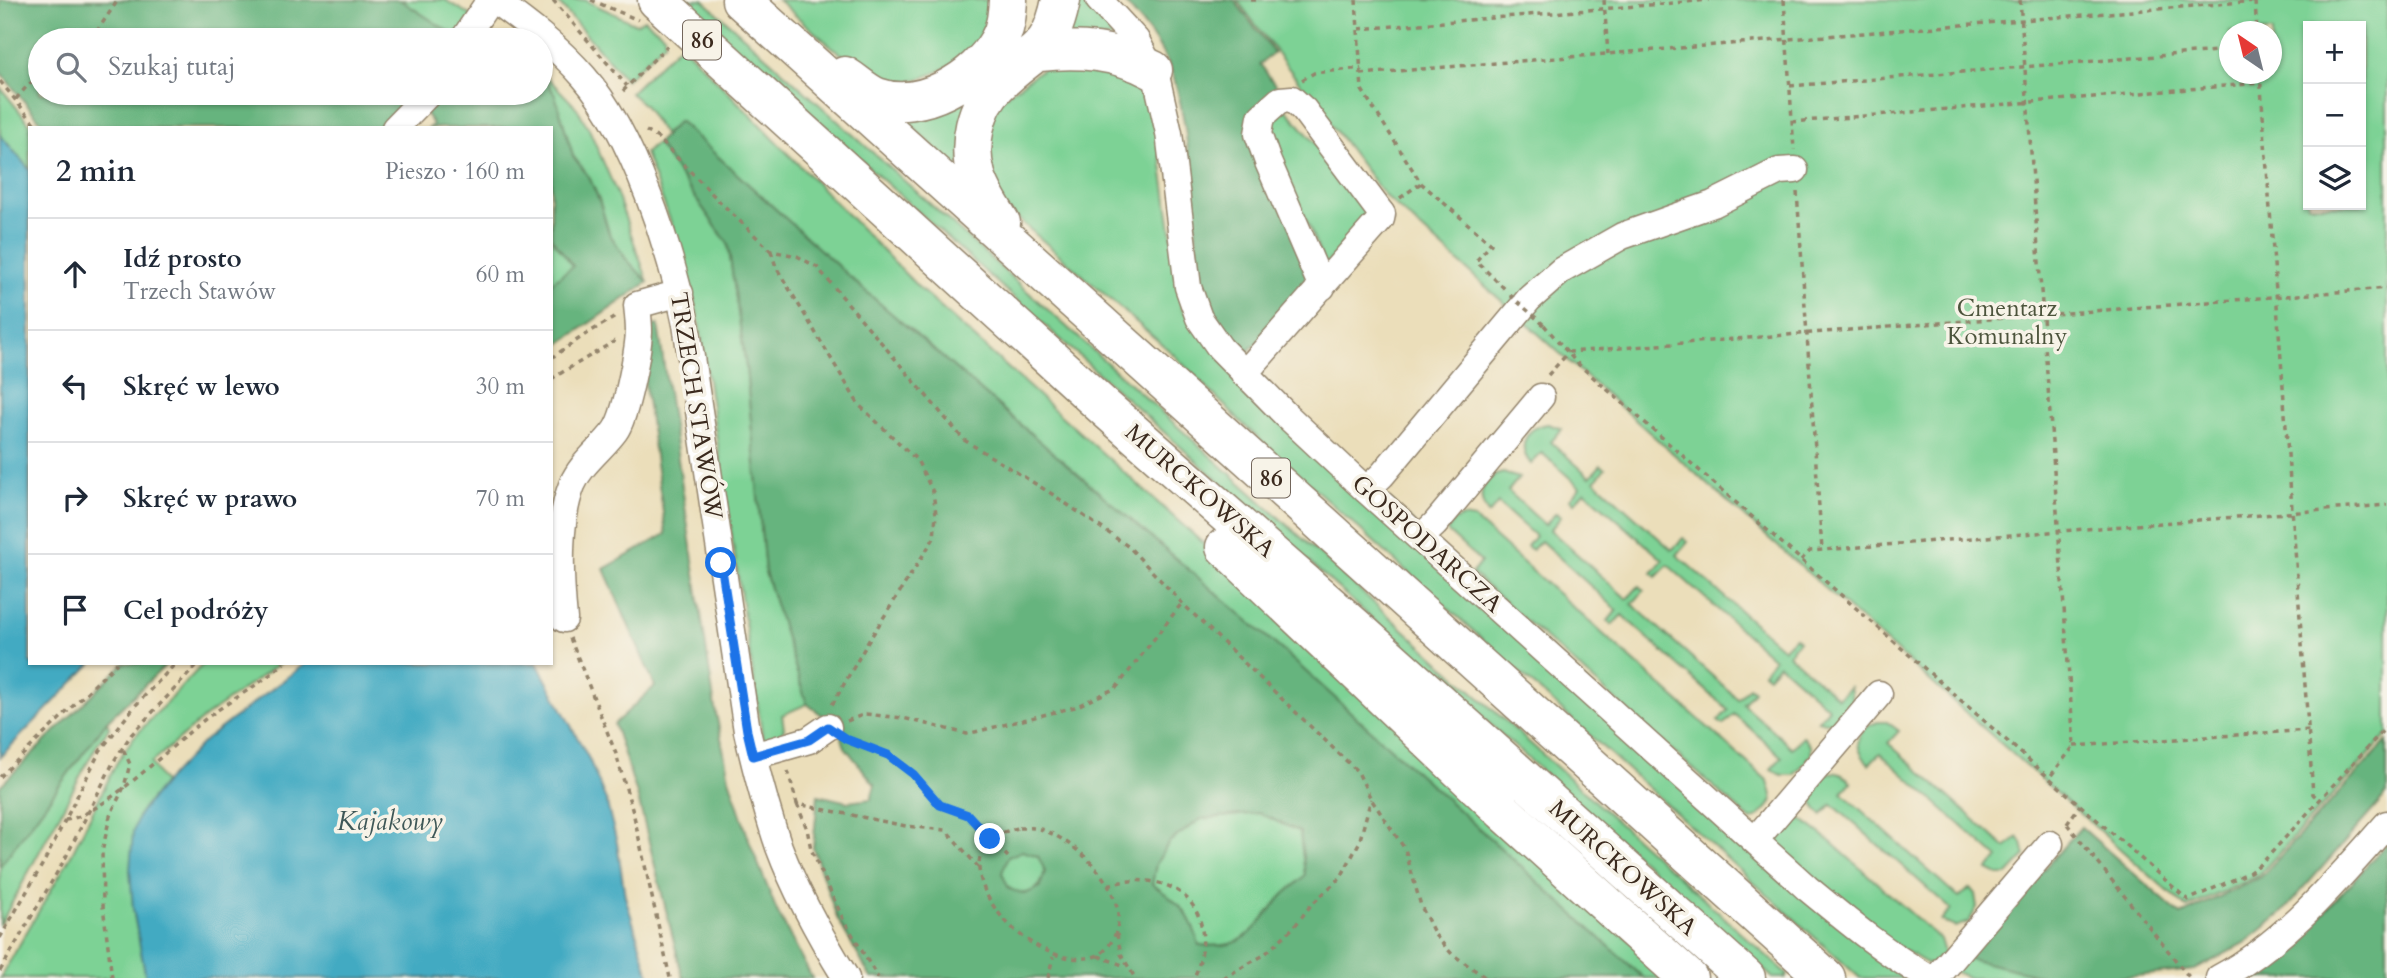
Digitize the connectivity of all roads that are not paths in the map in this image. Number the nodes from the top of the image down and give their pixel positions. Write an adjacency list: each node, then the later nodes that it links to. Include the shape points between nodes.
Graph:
1 (492, 0): 7 (street); 8 (street, TRZECH STAWÓW)
2 (1008, 0): 6 (highway, via 999,41 986,60 944,89 903,100 877,97)
3 (1060, 0): 10 (highway, via 1056,23)
4 (1099, 0): 11 (street, GOSPODARCZA, via 1136,40)
5 (651, 7): 20 (highway, MURCKOWSKA / 86)
6 (755, 12): 15 (highway, 86)
7 (472, 28)
8 (533, 28)
9 (553, 47): 17 (street, TRZECH STAWÓW, via 585,77 621,133)
10 (1039, 52): 11 (highway, via 1087,50 1127,58); 15 (highway, via 985,100 975,122 972,149 976,175 988,202)
11 (1153, 70): 18 (street, GOSPODARCZA, via 1169,133 1192,301 1209,333)
12 (417, 105): 13 (street)
13 (397, 126)
14 (1795, 170): 21 (street, via 1779,171 1713,204 1622,236 1562,270 1529,299)
15 (1032, 263): 33 (highway, 86)
16 (1322, 287): 16 (street, via 1382,214 1304,110 1292,99 1280,100 1261,117 1258,134); 18 (street)
17 (680, 293): 23 (street, via 633,308 639,333 616,429 582,467 572,486 560,577); 26 (street, TRZECH STAWÓW)
18 (1244, 374): 21 (street, GOSPODARCZA)
19 (1541, 397): 22 (street)
20 (1105, 408): 31 (highway, via 1167,492 1494,803); 32 (highway, MURCKOWSKA / 86)
21 (1366, 490): 22 (street, GOSPODARCZA)
22 (1420, 538): 28 (street, GOSPODARCZA)
23 (564, 619)
24 (1879, 694): 28 (street)
25 (828, 727): 26 (street, via 809,740)
26 (753, 756): 30 (street, TRZECH STAWÓW, via 780,849 823,941)
27 (2387, 824): 36 (street, via 2297,922)
28 (1755, 840): 34 (street, GOSPODARCZA, via 1862,933)
29 (2050, 844): 35 (street)
30 (846, 978)
31 (1688, 978)
32 (1746, 978)
33 (1826, 978)
34 (1929, 978)
35 (1936, 978)
36 (2219, 978)

